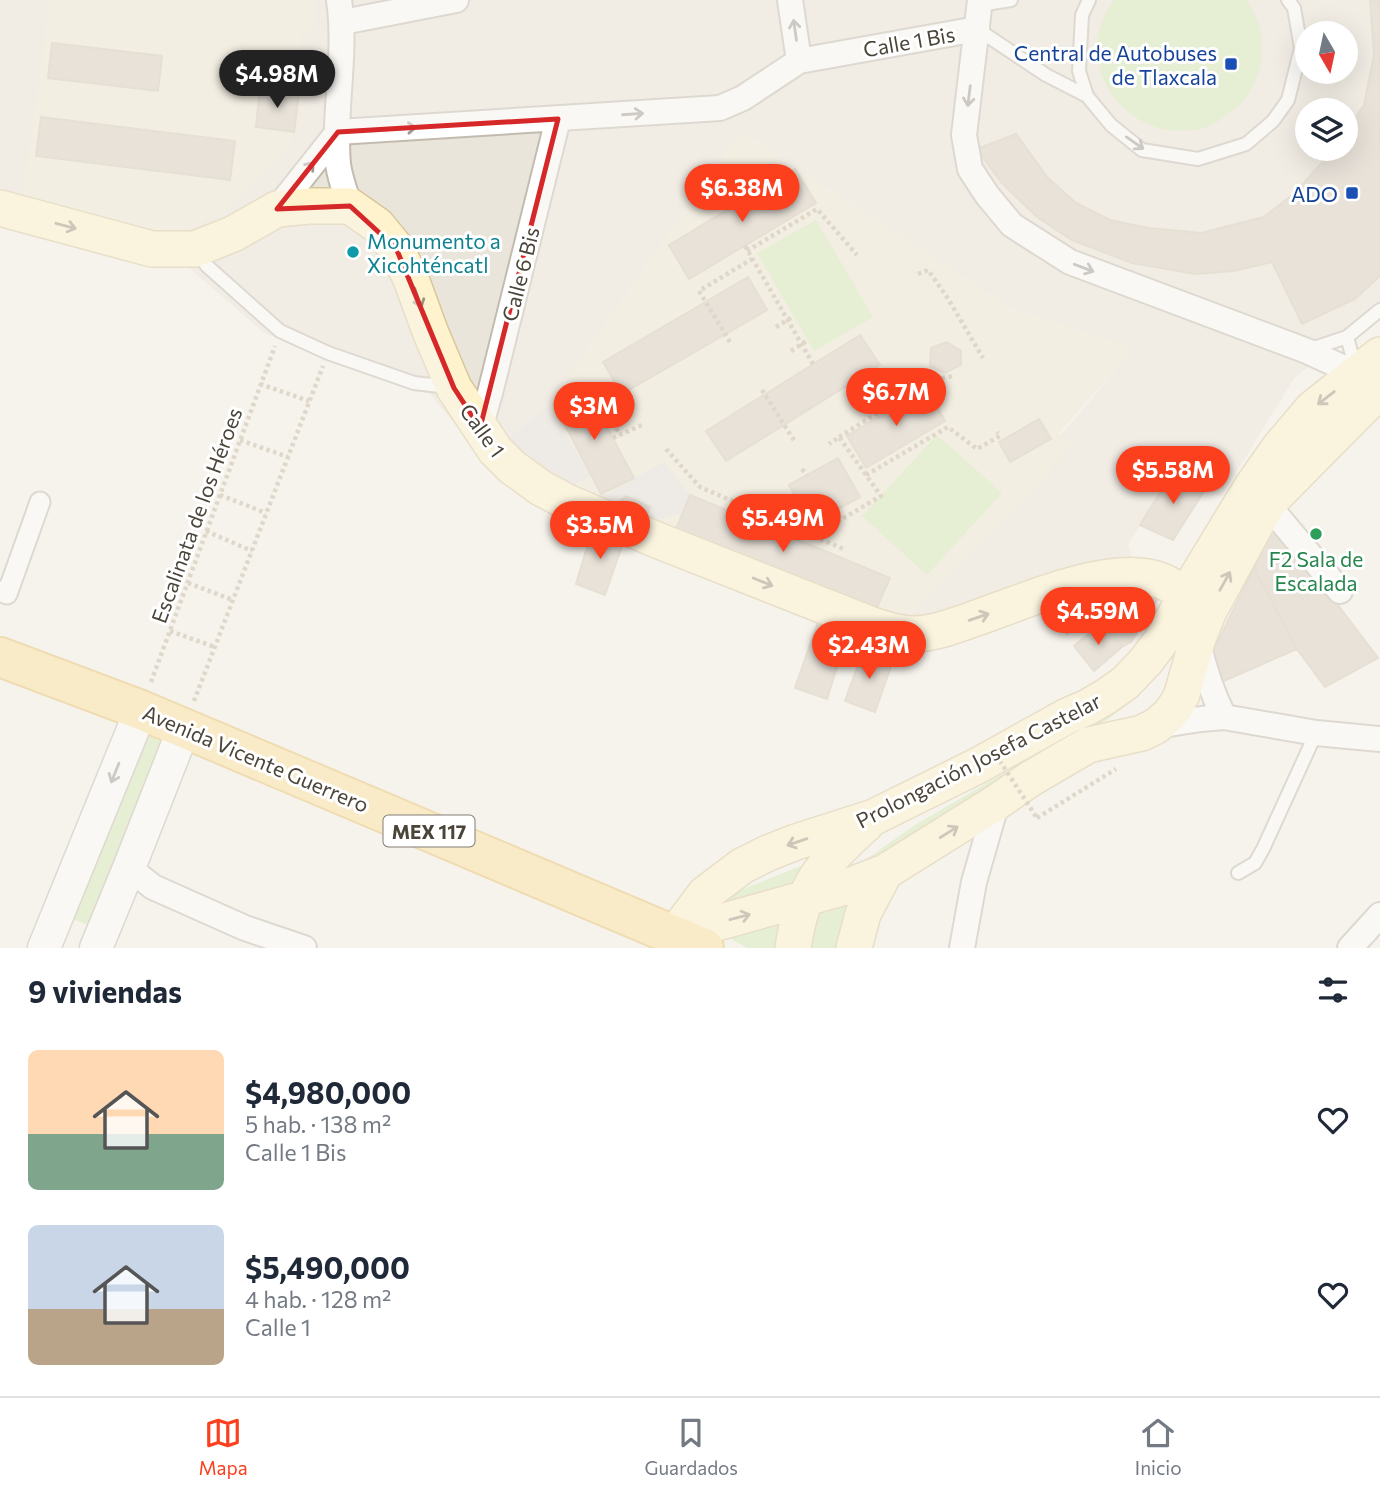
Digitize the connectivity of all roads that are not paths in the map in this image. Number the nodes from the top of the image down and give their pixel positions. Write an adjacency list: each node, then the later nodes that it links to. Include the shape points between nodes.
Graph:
1 (456, 0): 6 (street)
2 (790, 0): 8 (street, one-way to 2)
3 (1011, 0): 7 (lane)
4 (1089, 0): 9 (lane, via 1082,15 1079,71)
5 (1288, 0): 9 (lane, one-way to 5, via 1111,125 1142,150 1198,159 1246,144 1273,121 1288,100 1301,48 1294,8)
6 (341, 11): 11 (street)
7 (979, 11): 8 (street, Calle 1 Bis); 9 (lane, via 1046,75); 18 (street, Calle 1 Bis, one-way to 18, via 964,135 970,169 1012,225 1070,262)
8 (799, 61): 10 (street, Calle 1 Bis, one-way to 8, via 719,108 743,98)
9 (1087, 96)
10 (558, 119): 11 (street, Calle 1 Bis, one-way to 10); 21 (street, Calle 6 Bis)
11 (338, 132): 12 (street, via 338,165); 14 (street, one-way to 11)
12 (350, 206): 14 (main road); 20 (main road, Calle 1, one-way to 20, via 377,225 396,248)
13 (0, 208): 15 (main road, one-way to 15, via 152,249)
14 (277, 209): 15 (main road)
15 (195, 249): 20 (lane, via 207,266 280,331 414,383)
16 (1380, 310): 17 (lane)
17 (1347, 337): 18 (lane); 19 (lane)
18 (1307, 351): 19 (street, Calle 1 Bis)
19 (1374, 378): 23 (main road, Prolongación Josefa Castelar); 26 (main road, Prolongación Josefa Castelar, one-way to 26, via 1312,409 1279,448 1251,488)
20 (454, 388): 21 (main road, Calle 1)
21 (480, 428): 26 (main road, Calle 1, one-way to 26, via 512,467 569,503 891,631 915,634 945,629 1050,592 1125,575 1150,577)
22 (40, 502): 24 (street, via 7,594)
23 (1267, 504): 25 (street); 26 (main road, Prolongación Josefa Castelar, one-way to 23)
24 (0, 591)
25 (1340, 591)
26 (1197, 616): 28 (main road, Prolongación Josefa Castelar, via 1161,642 1125,683); 30 (street, via 1204,669); 32 (main road, Prolongación Josefa Castelar, via 1182,694 1169,715)
27 (0, 657): 29 (main road, Avenida Vicente Guerrero / MEX 117)
28 (1105, 697): 32 (main road, via 1116,724); 36 (main road, Prolongación Josefa Castelar)
29 (141, 709): 31 (main road, Avenida Vicente Guerrero / MEX 117); 42 (street, one-way to 42)
30 (1224, 717): 32 (street); 33 (street)
31 (184, 728): 37 (street); 44 (main road, Avenida Vicente Guerrero / MEX 117)
32 (1141, 731): 35 (main road, Prolongación Josefa Castelar, via 1088,745)
33 (1316, 733): 34 (street); 39 (lane, via 1263,849 1255,863)
34 (1380, 739)
35 (997, 802): 38 (main road, Prolongación Josefa Castelar, one-way to 35); 48 (street, via 974,882)
36 (874, 817): 40 (main road, via 834,853); 44 (main road, Prolongación Josefa Castelar, one-way to 44, via 796,842 742,866 705,894)
37 (129, 869): 43 (street); 45 (street, via 153,887 245,928)
38 (885, 872): 40 (main road, Prolongación Josefa Castelar); 47 (main road, via 863,914)
39 (1238, 873)
40 (804, 900): 44 (main road, Prolongación Josefa Castelar, one-way to 40); 46 (main road)
41 (1380, 915): 49 (street)
42 (50, 934): 43 (street, via 79,924)
43 (98, 942)
44 (681, 944)
45 (304, 948)
46 (793, 948)
47 (854, 948)
48 (962, 948)
49 (1350, 948)

